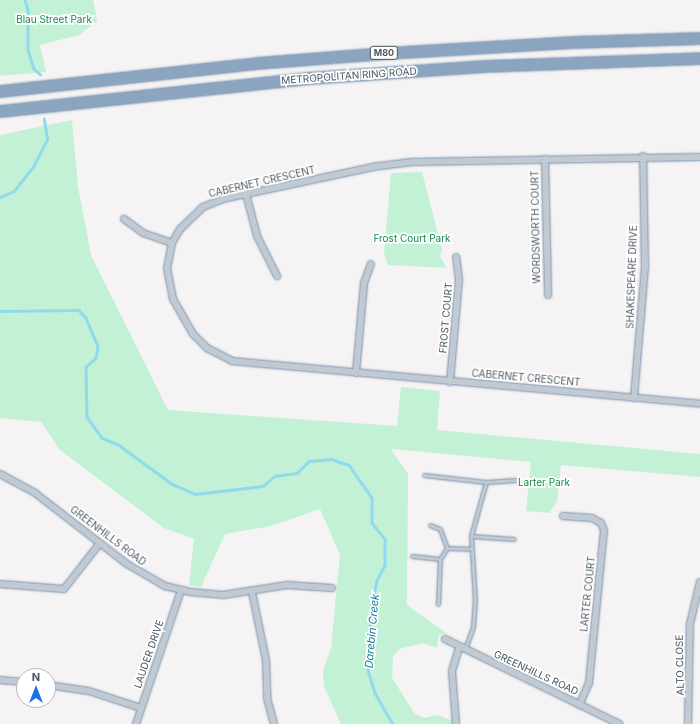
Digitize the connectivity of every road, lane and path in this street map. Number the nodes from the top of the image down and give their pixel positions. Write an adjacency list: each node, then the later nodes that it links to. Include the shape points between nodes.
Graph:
1 (700, 38): 3 (highway, METROPOLITAN RING ROAD / M80, via 572,42 386,53)
2 (700, 58): 4 (highway, METROPOLITAN RING ROAD / M80, via 501,65 347,75)
3 (5, 90)
4 (0, 111)
5 (643, 156): 6 (street, CABERNET CRESCENT); 7 (street, CABERNET CRESCENT); 17 (street, SHAKESPEARE DRIVE, via 645,267)
6 (700, 157)
7 (545, 159): 8 (street, CABERNET CRESCENT, via 391,164); 14 (street, WORDSWORTH COURT)
8 (246, 194): 10 (street, CABERNET CRESCENT, via 203,207 186,220); 13 (street, via 257,236)
9 (124, 219): 10 (street, via 144,233)
10 (172, 243): 15 (street, CABERNET CRESCENT, via 167,268 170,289 186,322 207,348 222,358 242,363)
11 (456, 257): 16 (street, FROST COURT, via 460,280)
12 (371, 264): 15 (street, via 364,283)
13 (277, 276)
14 (548, 295)
15 (356, 373): 16 (street, CABERNET CRESCENT)
16 (450, 382): 17 (street, CABERNET CRESCENT)
17 (634, 398): 18 (street, CABERNET CRESCENT)
18 (700, 404)
19 (0, 474): 27 (street, GREENHILLS ROAD, via 35,493)
20 (424, 475): 22 (lane)
21 (516, 480): 22 (lane)
22 (486, 482): 25 (lane)
23 (563, 516): 43 (street, LARTER COURT, via 592,518 601,523 604,530 589,683)
24 (430, 525): 28 (lane, via 440,529)
25 (471, 536): 26 (lane); 29 (lane)
26 (514, 539)
27 (100, 544): 33 (street, via 64,589); 35 (street, GREENHILLS ROAD, via 148,577)
28 (447, 548): 29 (lane); 31 (lane)
29 (470, 549): 39 (lane, via 474,566 473,627)
30 (412, 556): 31 (lane)
31 (440, 559): 37 (lane)
32 (700, 582): 49 (street, ALTO CLOSE, via 690,624)
33 (0, 584)
34 (332, 588): 36 (street, GREENHILLS ROAD, via 288,586)
35 (181, 590): 36 (street, GREENHILLS ROAD, via 208,595); 44 (street, LAUDER DRIVE)
36 (252, 592): 46 (street, via 266,660 268,698)
37 (438, 604)
38 (445, 639): 39 (street, GREENHILLS ROAD)
39 (461, 649): 43 (street, GREENHILLS ROAD); 47 (street, via 452,671)
40 (0, 680): 41 (street)
41 (16, 681)
42 (56, 686): 44 (street, via 88,691)
43 (579, 705): 48 (street, GREENHILLS ROAD)
44 (141, 708): 45 (street, LAUDER DRIVE)
45 (136, 724)
46 (274, 724)
47 (456, 724)
48 (619, 724)
49 (688, 724)

